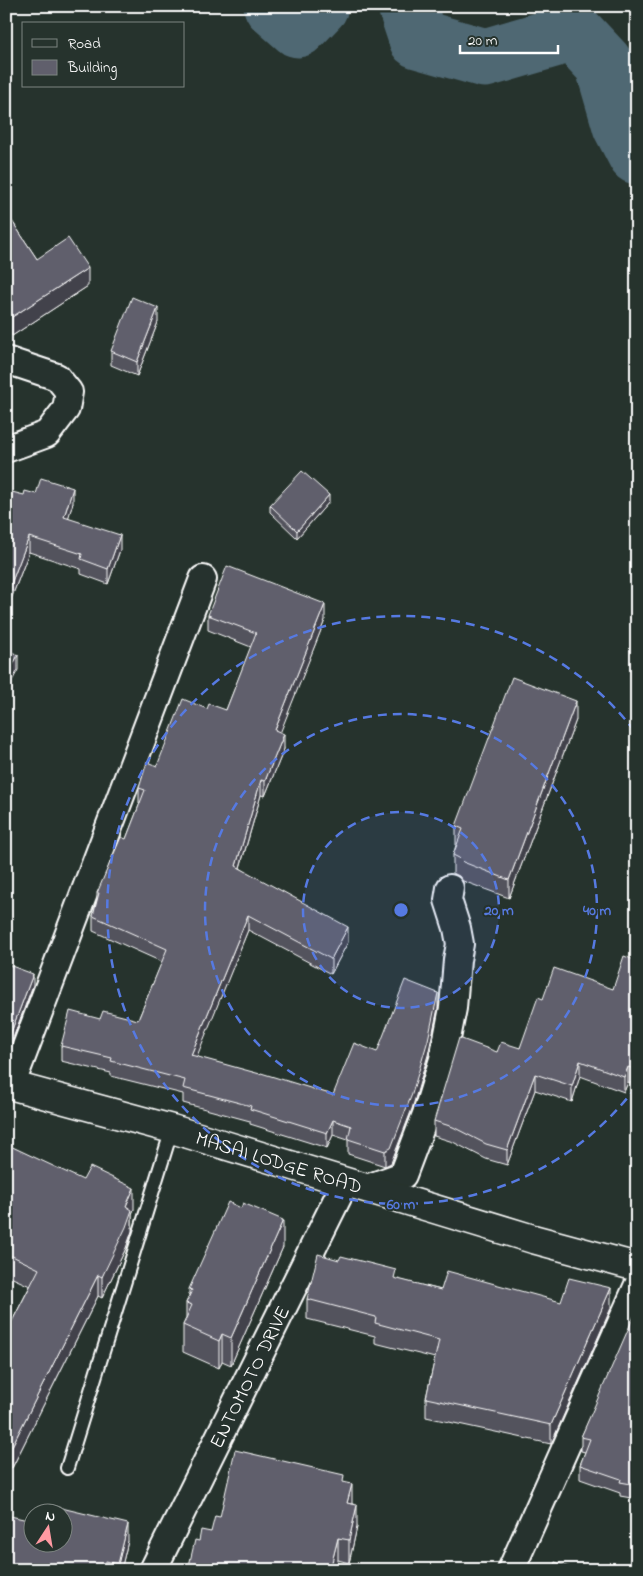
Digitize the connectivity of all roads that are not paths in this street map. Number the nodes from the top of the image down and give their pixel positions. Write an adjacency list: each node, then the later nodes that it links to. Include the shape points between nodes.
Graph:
1 (6, 360): 2 (street, via 57,377 68,392 66,409 47,434)
2 (6, 449)
3 (203, 579): 5 (street)
4 (450, 888): 7 (street, via 448,900 460,944 443,1059 426,1114 402,1175)
5 (9, 1085): 6 (street, MASAI LODGE ROAD)
6 (172, 1129): 7 (street, MASAI LODGE ROAD); 10 (lane)
7 (356, 1185): 8 (street, MASAI LODGE ROAD); 11 (street, ENTOMOTO DRIVE)
8 (637, 1267)
9 (637, 1287): 12 (street)
10 (67, 1468)
11 (152, 1570)
12 (511, 1570)

